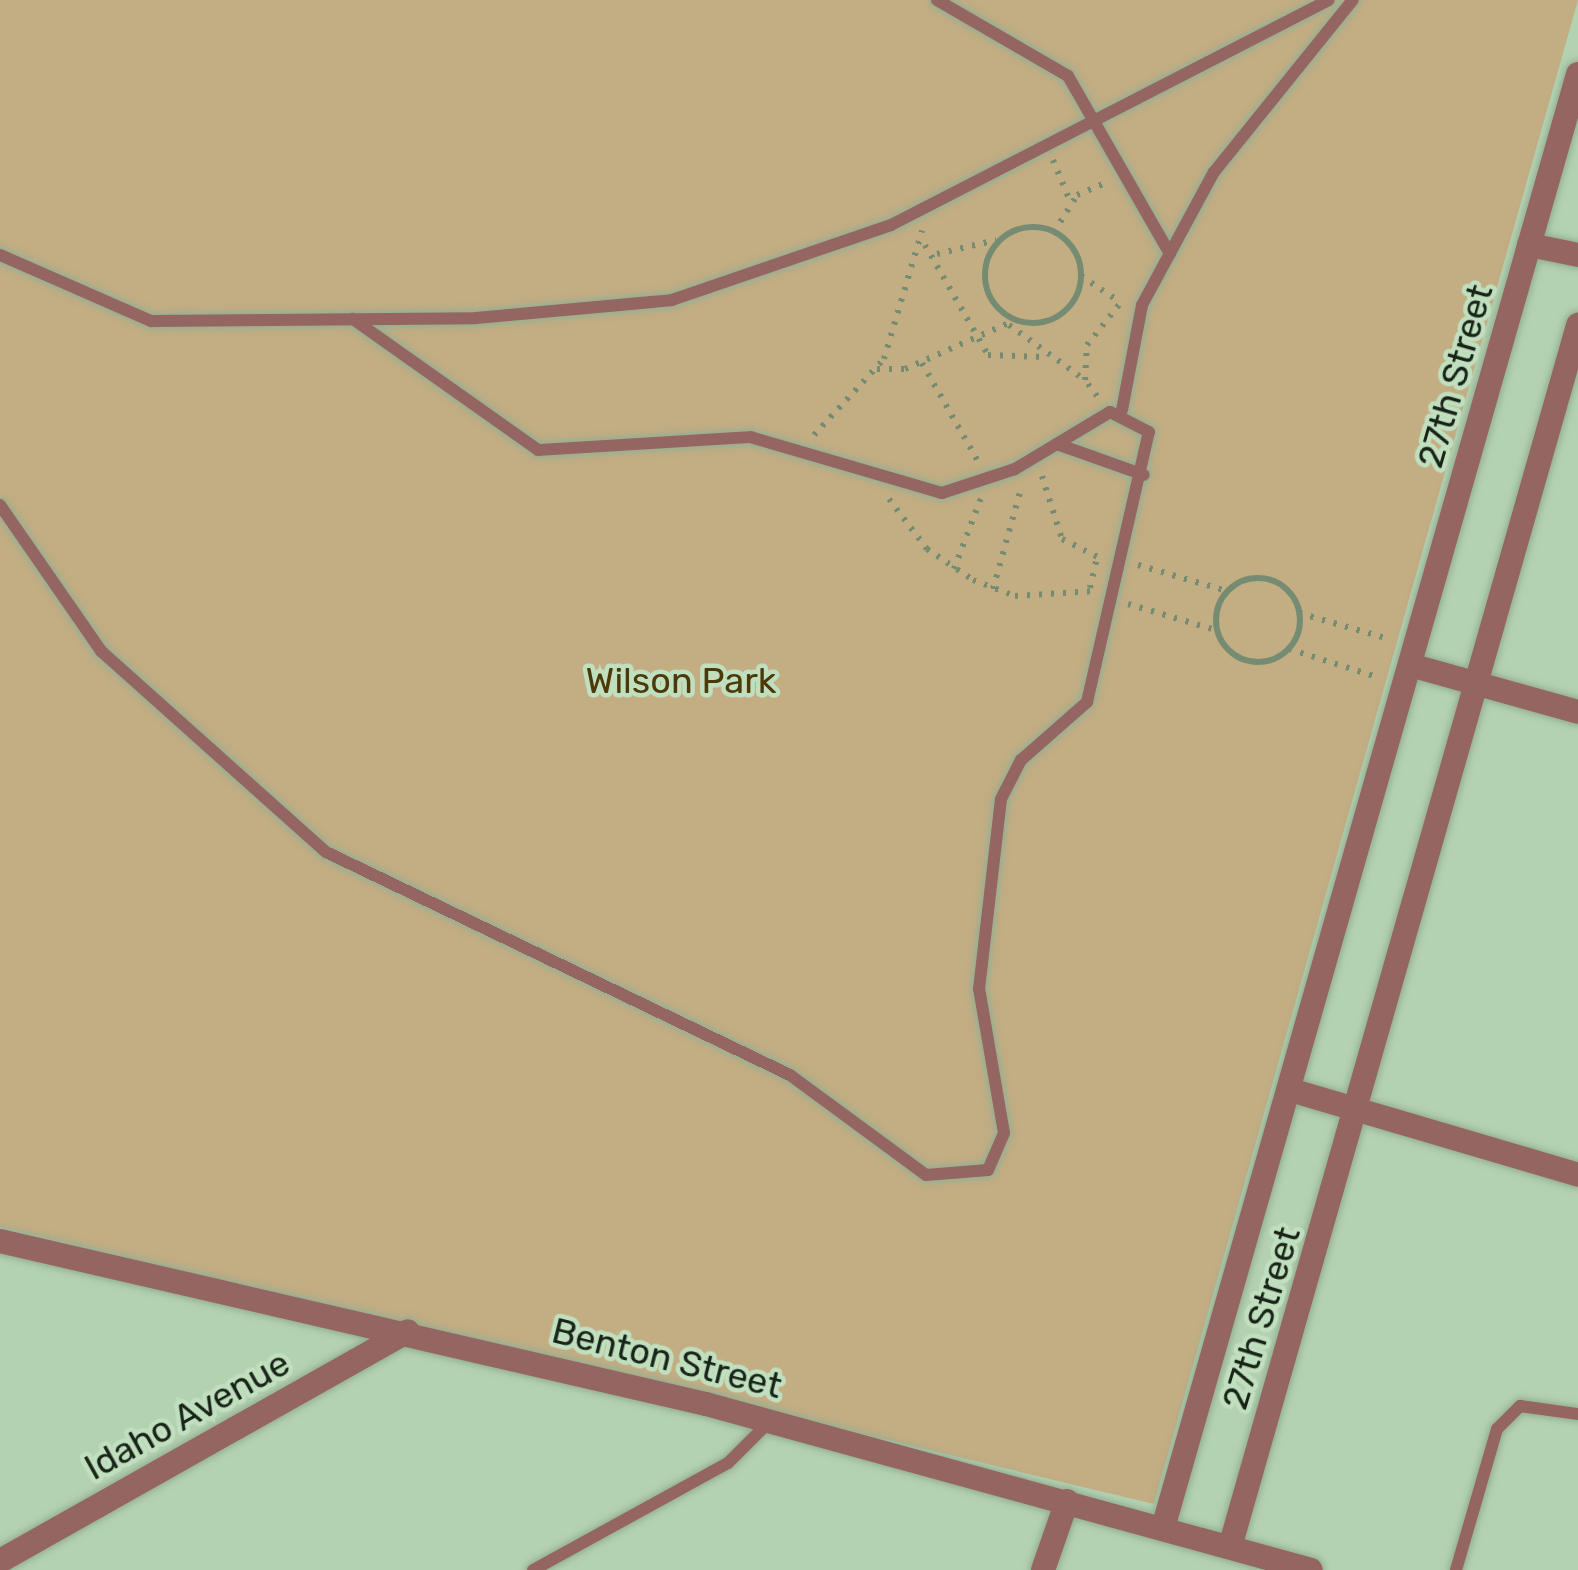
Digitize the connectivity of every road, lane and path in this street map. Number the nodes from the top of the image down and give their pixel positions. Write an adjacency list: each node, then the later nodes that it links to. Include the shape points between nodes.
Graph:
1 (937, 0): 5 (lane, via 1051,59)
2 (1328, 0): 5 (lane)
3 (1353, 0): 16 (lane, via 1245,122)
4 (1578, 74): 13 (street, 27th Street)
5 (1097, 126): 6 (lane); 7 (lane)
6 (1048, 148): 8 (path); 9 (lane)
7 (1124, 175): 8 (path); 16 (lane)
8 (1070, 201): 10 (path)
9 (915, 213): 12 (path); 21 (lane, via 672,300)
10 (1054, 232): 11 (path, via 1020,228); 18 (path)
11 (1000, 240): 15 (path); 22 (path, via 987,292)
12 (925, 244): 15 (path); 27 (path)
13 (1529, 245): 17 (street, 27th Street); 46 (street, 27th Street)
14 (0, 254): 21 (lane, via 151,321)
15 (937, 254): 24 (path)
16 (1170, 254): 19 (lane)
17 (1578, 255)
18 (1081, 276): 20 (path); 22 (path, via 1053,320)
19 (1148, 294): 20 (path); 29 (lane)
20 (1120, 302): 28 (path, via 1087,345)
21 (353, 319): 31 (lane, via 538,450 751,437)
22 (1012, 323): 24 (path); 25 (path)
23 (1578, 325): 47 (street, 27th Street)
24 (976, 343): 25 (path, via 1011,363); 26 (path)
25 (1043, 357): 28 (path)
26 (922, 363): 27 (path); 33 (path)
27 (877, 369): 31 (path)
28 (1085, 380): 29 (path)
29 (1116, 411): 30 (lane); 32 (lane, via 1149,433)
30 (1057, 444): 32 (lane); 33 (lane)
31 (803, 446): 34 (lane)
32 (1144, 475): 37 (lane)
33 (987, 482): 34 (lane, via 942,493); 38 (path)
34 (887, 484): 38 (path, via 906,525)
35 (0, 505): 42 (lane, via 101,651 274,816 377,883 790,1075 946,1181 988,1171 1004,1133 979,989 1001,799 1021,760 1087,703)
36 (1096, 558): 37 (path); 39 (path, via 1062,539 1041,475 1030,473); 40 (path)
37 (1123, 560): 41 (path); 42 (lane)
38 (954, 569): 39 (path)
39 (992, 589): 40 (path)
40 (1090, 590): 42 (path)
41 (1227, 591): 43 (path, via 1269,579); 44 (path)
42 (1113, 600): 44 (path)
43 (1299, 613): 45 (path); 46 (path)
44 (1216, 630): 45 (path, via 1248,662)
45 (1289, 649): 46 (path)
46 (1410, 666): 47 (street); 49 (street, 27th Street)
47 (1479, 684): 48 (street); 50 (street, 27th Street)
48 (1578, 712)
49 (1290, 1090): 50 (street); 57 (street, 27th Street)
50 (1361, 1108): 51 (street); 58 (street, 27th Street)
51 (1578, 1175)
52 (1, 1243): 53 (street, Benton Street)
53 (408, 1331): 55 (street, Benton Street); 59 (street, Idaho Avenue)
54 (1578, 1414): 63 (lane, via 1520,1406 1497,1429)
55 (770, 1421): 56 (street, Benton Street); 60 (lane, via 728,1463)
56 (1067, 1501): 57 (street, Benton Street); 61 (street)
57 (1163, 1528): 58 (street, Benton Street)
58 (1230, 1547): 62 (street, Benton Street)
59 (0, 1561)
60 (533, 1570)
61 (1042, 1570)
62 (1311, 1570)
63 (1456, 1570)

